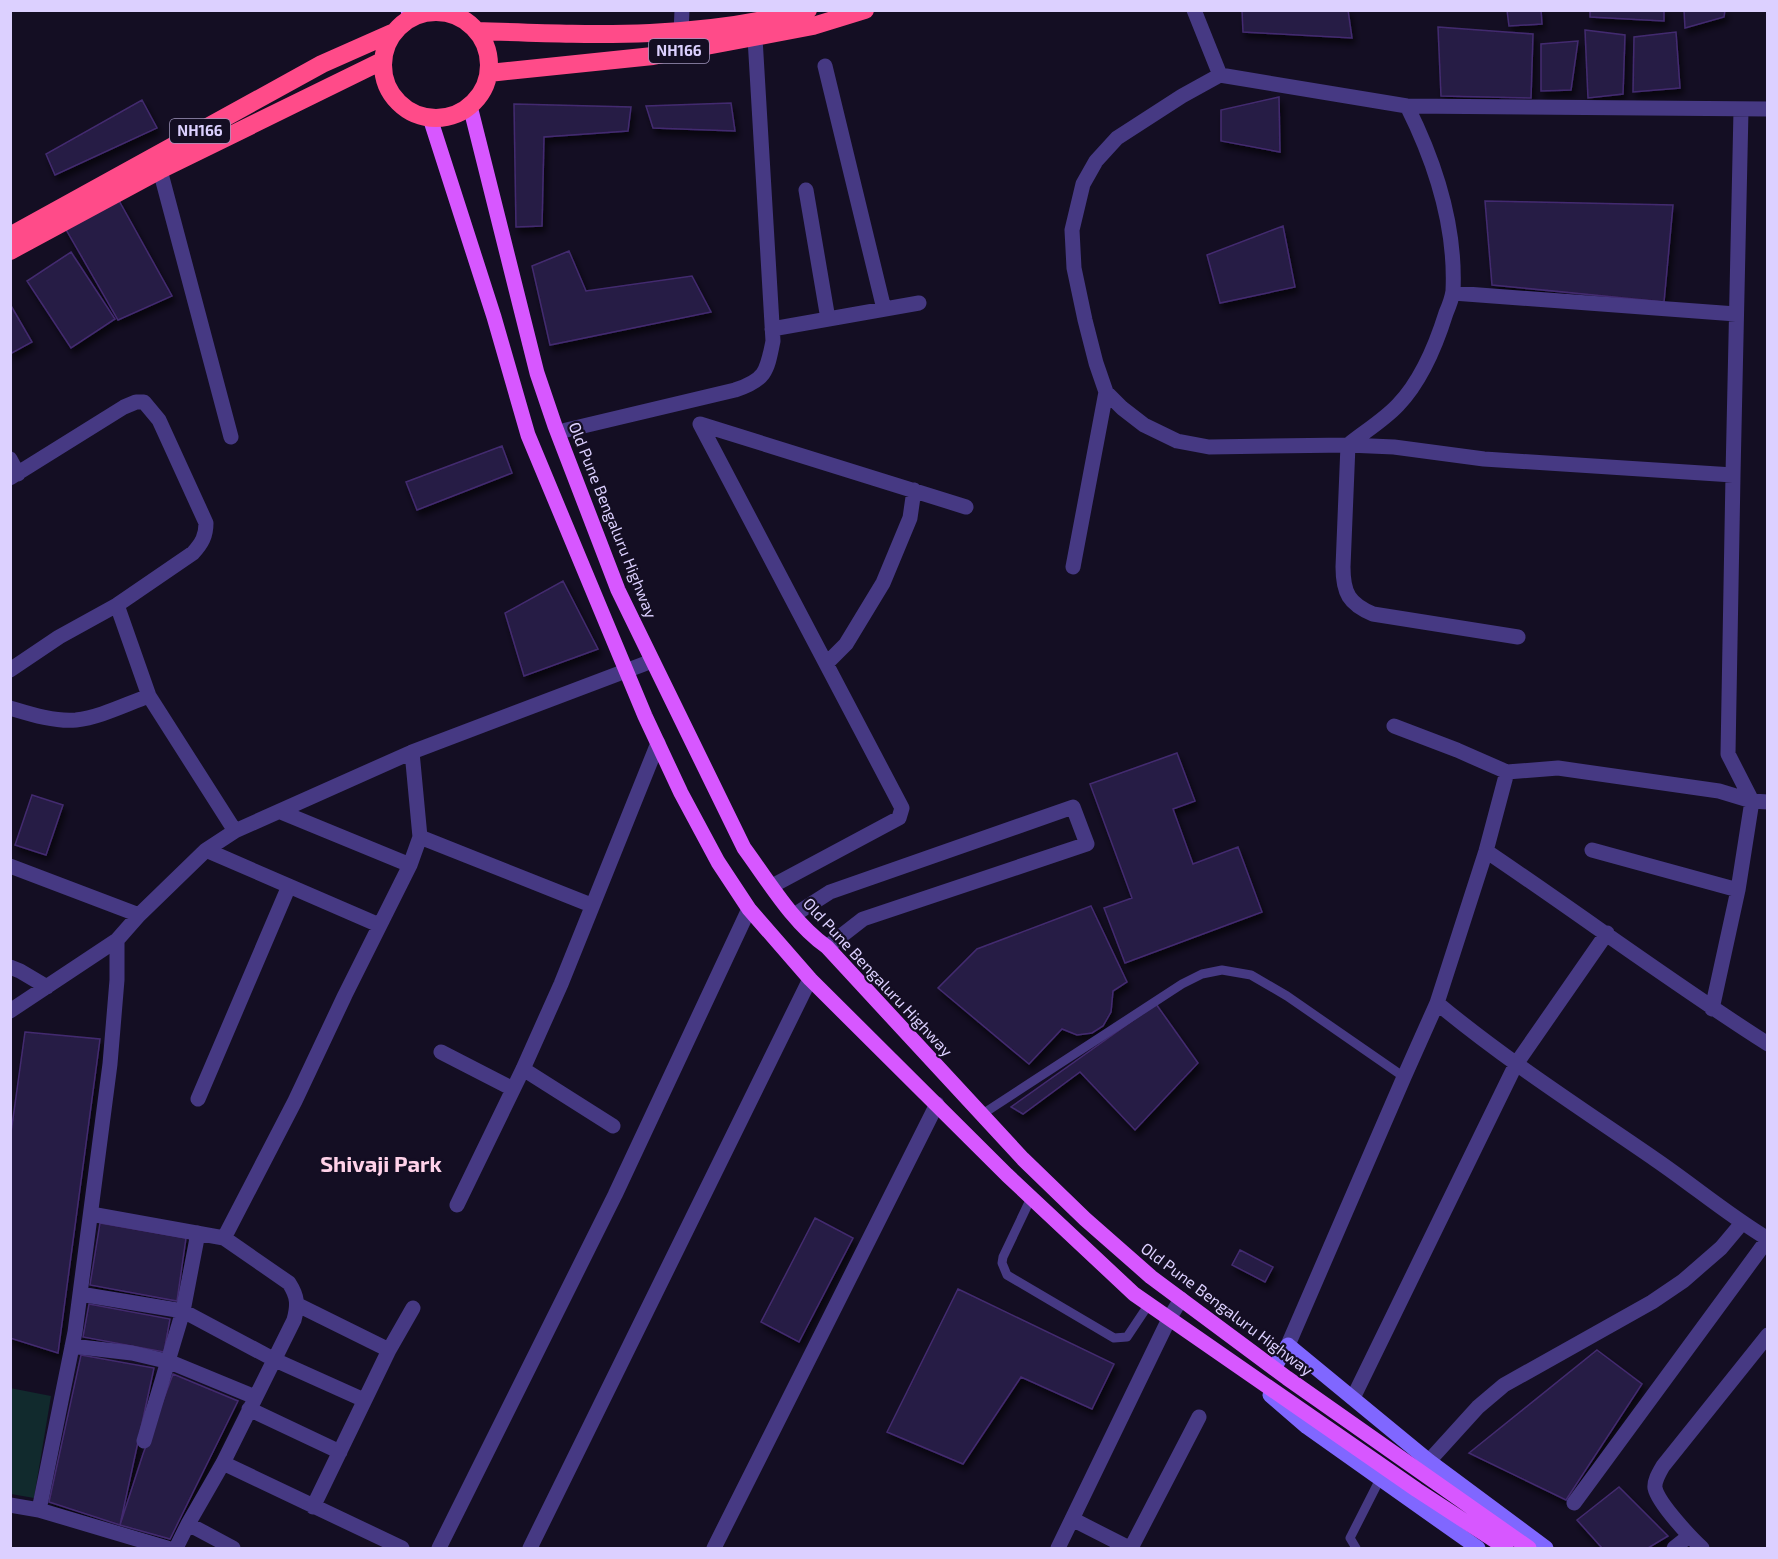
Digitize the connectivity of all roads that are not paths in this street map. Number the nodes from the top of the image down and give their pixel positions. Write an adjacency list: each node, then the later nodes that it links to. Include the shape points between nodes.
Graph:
1 (682, 10): 9 (street)
2 (808, 10): 9 (highway, NH166, via 764,22)
3 (865, 10): 10 (highway, NH166)
4 (1194, 10): 14 (street)
5 (448, 12): 6 (highway, NH166); 7 (highway, NH166)
6 (409, 14): 8 (highway, NH166)
7 (478, 31): 9 (highway, NH166); 13 (highway, via 490,58)
8 (393, 33): 11 (highway, NH166); 22 (highway, NH166, via 322,64)
9 (681, 33)
10 (755, 38): 13 (highway, NH166, via 613,61); 29 (street)
11 (382, 61): 19 (highway, via 385,82 393,96 409,111); 20 (highway, NH166)
12 (825, 66): 26 (street)
13 (489, 73): 15 (highway, via 486,85)
14 (1221, 75): 16 (street); 30 (street, via 1117,138 1096,160 1083,184 1072,230 1074,268)
15 (470, 106): 19 (highway, via 458,114); 31 (main road, Old Pune Bengaluru Highway, via 537,373)
16 (1407, 106): 18 (street); 24 (street, via 1422,135 1447,220)
17 (1767, 109): 18 (street)
18 (1741, 110): 27 (street)
19 (430, 118): 45 (main road, via 528,435)
20 (160, 170): 23 (highway, NH166); 32 (street)
21 (806, 190): 28 (street)
22 (10, 236)
23 (10, 251)
24 (1453, 293): 27 (street); 33 (street, via 1437,342 1421,373 1398,405)
25 (919, 303): 26 (street)
26 (884, 309): 28 (street)
27 (1736, 314): 35 (street)
28 (828, 319): 29 (street)
29 (772, 329): 31 (street, via 769,361 763,375 753,384)
30 (1106, 392): 33 (street, via 1144,425 1177,441 1209,447); 39 (street)
31 (558, 432): 42 (main road, Old Pune Bengaluru Highway, via 618,590)
32 (231, 437)
33 (1348, 445): 35 (street, via 1484,459); 41 (street, via 1342,567 1343,584 1350,599 1373,614)
34 (10, 459): 36 (street)
35 (1733, 475): 52 (street, via 1728,754)
36 (14, 476): 40 (street, via 124,407 144,402 153,410 206,523 206,533 193,553)
37 (914, 490): 38 (street); 43 (street, via 910,518 883,583 846,644); 43 (street, via 700,424)
38 (966, 507)
39 (1073, 567)
40 (117, 605): 44 (street); 46 (street)
41 (1518, 637)
42 (652, 661): 45 (street); 63 (main road, Old Pune Bengaluru Highway, via 744,848)
43 (826, 663): 63 (street, via 902,808 898,818)
44 (10, 670)
45 (627, 671): 49 (main road); 50 (street)
46 (149, 696): 47 (street, via 75,720); 55 (street)
47 (10, 708)
48 (1394, 726): 51 (street)
49 (658, 743): 65 (street); 66 (main road, via 718,862)
50 (412, 752): 54 (street); 56 (street)
51 (1507, 772): 52 (street, via 1558,768 1719,791); 59 (street)
52 (1752, 801): 53 (street); 64 (street)
53 (1767, 802)
54 (281, 812): 55 (street); 60 (street)
55 (235, 831): 57 (street)
56 (420, 837): 60 (street); 65 (street)
57 (206, 850): 62 (street); 67 (street)
58 (1592, 850): 64 (street)
59 (1486, 851): 70 (street); 76 (street)
60 (410, 865): 69 (street)
61 (10, 866): 67 (street)
62 (290, 886): 69 (street); 85 (street)
63 (772, 886): 68 (main road, Old Pune Bengaluru Highway)
64 (1738, 890): 77 (street)
65 (591, 905): 82 (street)
66 (749, 909): 74 (main road); 131 (street, via 615,1195)
67 (139, 915): 71 (street)
68 (794, 915): 72 (main road, Old Pune Bengaluru Highway); 72 (street, via 830,892 1073,807 1087,844 863,919)
69 (379, 925): 94 (street)
70 (1607, 933): 77 (street); 81 (street)
71 (117, 940): 75 (street); 91 (street, via 110,1064)
72 (827, 947): 87 (main road, Old Pune Bengaluru Highway)
73 (10, 967): 75 (street)
74 (810, 979): 86 (main road); 132 (street)
75 (47, 987): 78 (street)
76 (1437, 1004): 81 (street); 83 (street)
77 (1712, 1009): 79 (street)
78 (10, 1011)
79 (1767, 1044)
80 (441, 1052): 84 (street)
81 (1516, 1064): 92 (street, via 1678,1174); 111 (street)
82 (523, 1069): 84 (street); 88 (street)
83 (1404, 1077): 87 (lane, via 1287,996 1251,975 1222,970 1182,984); 104 (street)
84 (513, 1089): 90 (street)
85 (198, 1099)
86 (937, 1104): 89 (main road); 133 (street)
87 (981, 1115): 97 (main road, Old Pune Bengaluru Highway, via 1085,1220)
88 (613, 1126)
89 (1031, 1198): 98 (main road); 98 (lane, via 1003,1257 1007,1275 1114,1338 1127,1337)
90 (457, 1205)
91 (91, 1214): 93 (street); 96 (street)
92 (1742, 1223): 95 (street); 117 (street, via 1721,1248 1683,1281 1504,1385 1478,1407)
93 (198, 1233): 94 (street); 101 (street)
94 (224, 1238): 99 (street, via 289,1283)
95 (1767, 1239): 120 (street)
96 (80, 1294): 101 (street); 105 (street)
97 (1181, 1299): 102 (street); 109 (main road, Old Pune Bengaluru Highway)
98 (1149, 1304): 102 (main road)
99 (298, 1305): 106 (street); 107 (street)
100 (413, 1308): 106 (street)
101 (183, 1311): 107 (street); 108 (street)
102 (1169, 1318): 110 (main road); 124 (street)
103 (1767, 1335): 126 (street, via 1657,1478 1658,1497)
104 (1288, 1345): 109 (street); 111 (street)
105 (72, 1346): 108 (street); 123 (street)
106 (389, 1350): 112 (street)
107 (275, 1360): 112 (street); 113 (street)
108 (167, 1361): 113 (street); 115 (street)
109 (1274, 1368): 139 (main road, Old Pune Bengaluru Highway)
110 (1260, 1380): 119 (street, via 1268,1393 1307,1427); 138 (main road)
111 (1353, 1398): 117 (street)
112 (364, 1400): 116 (street)
113 (252, 1403): 116 (street); 118 (street)
114 (1199, 1417): 135 (street)
115 (144, 1441)
116 (340, 1452): 122 (street)
117 (1429, 1461): 140 (street)
118 (223, 1463): 122 (street); 125 (street)
119 (1380, 1479): 136 (lane, via 1350,1538); 137 (street)
120 (1574, 1503)
121 (10, 1505): 123 (street)
122 (313, 1507): 130 (street)
123 (39, 1510): 127 (street)
124 (1072, 1519): 134 (street); 135 (street)
125 (188, 1524): 128 (street); 129 (street)
126 (1689, 1536): 141 (street); 142 (street)
127 (167, 1548)
128 (176, 1548)
129 (233, 1548)
130 (402, 1548)
131 (439, 1548)
132 (530, 1548)
133 (714, 1548)
134 (1058, 1548)
135 (1130, 1548)
136 (1356, 1548)
137 (1478, 1548)
138 (1506, 1548)
139 (1529, 1548)
140 (1546, 1548)
141 (1674, 1548)
142 (1702, 1548)

